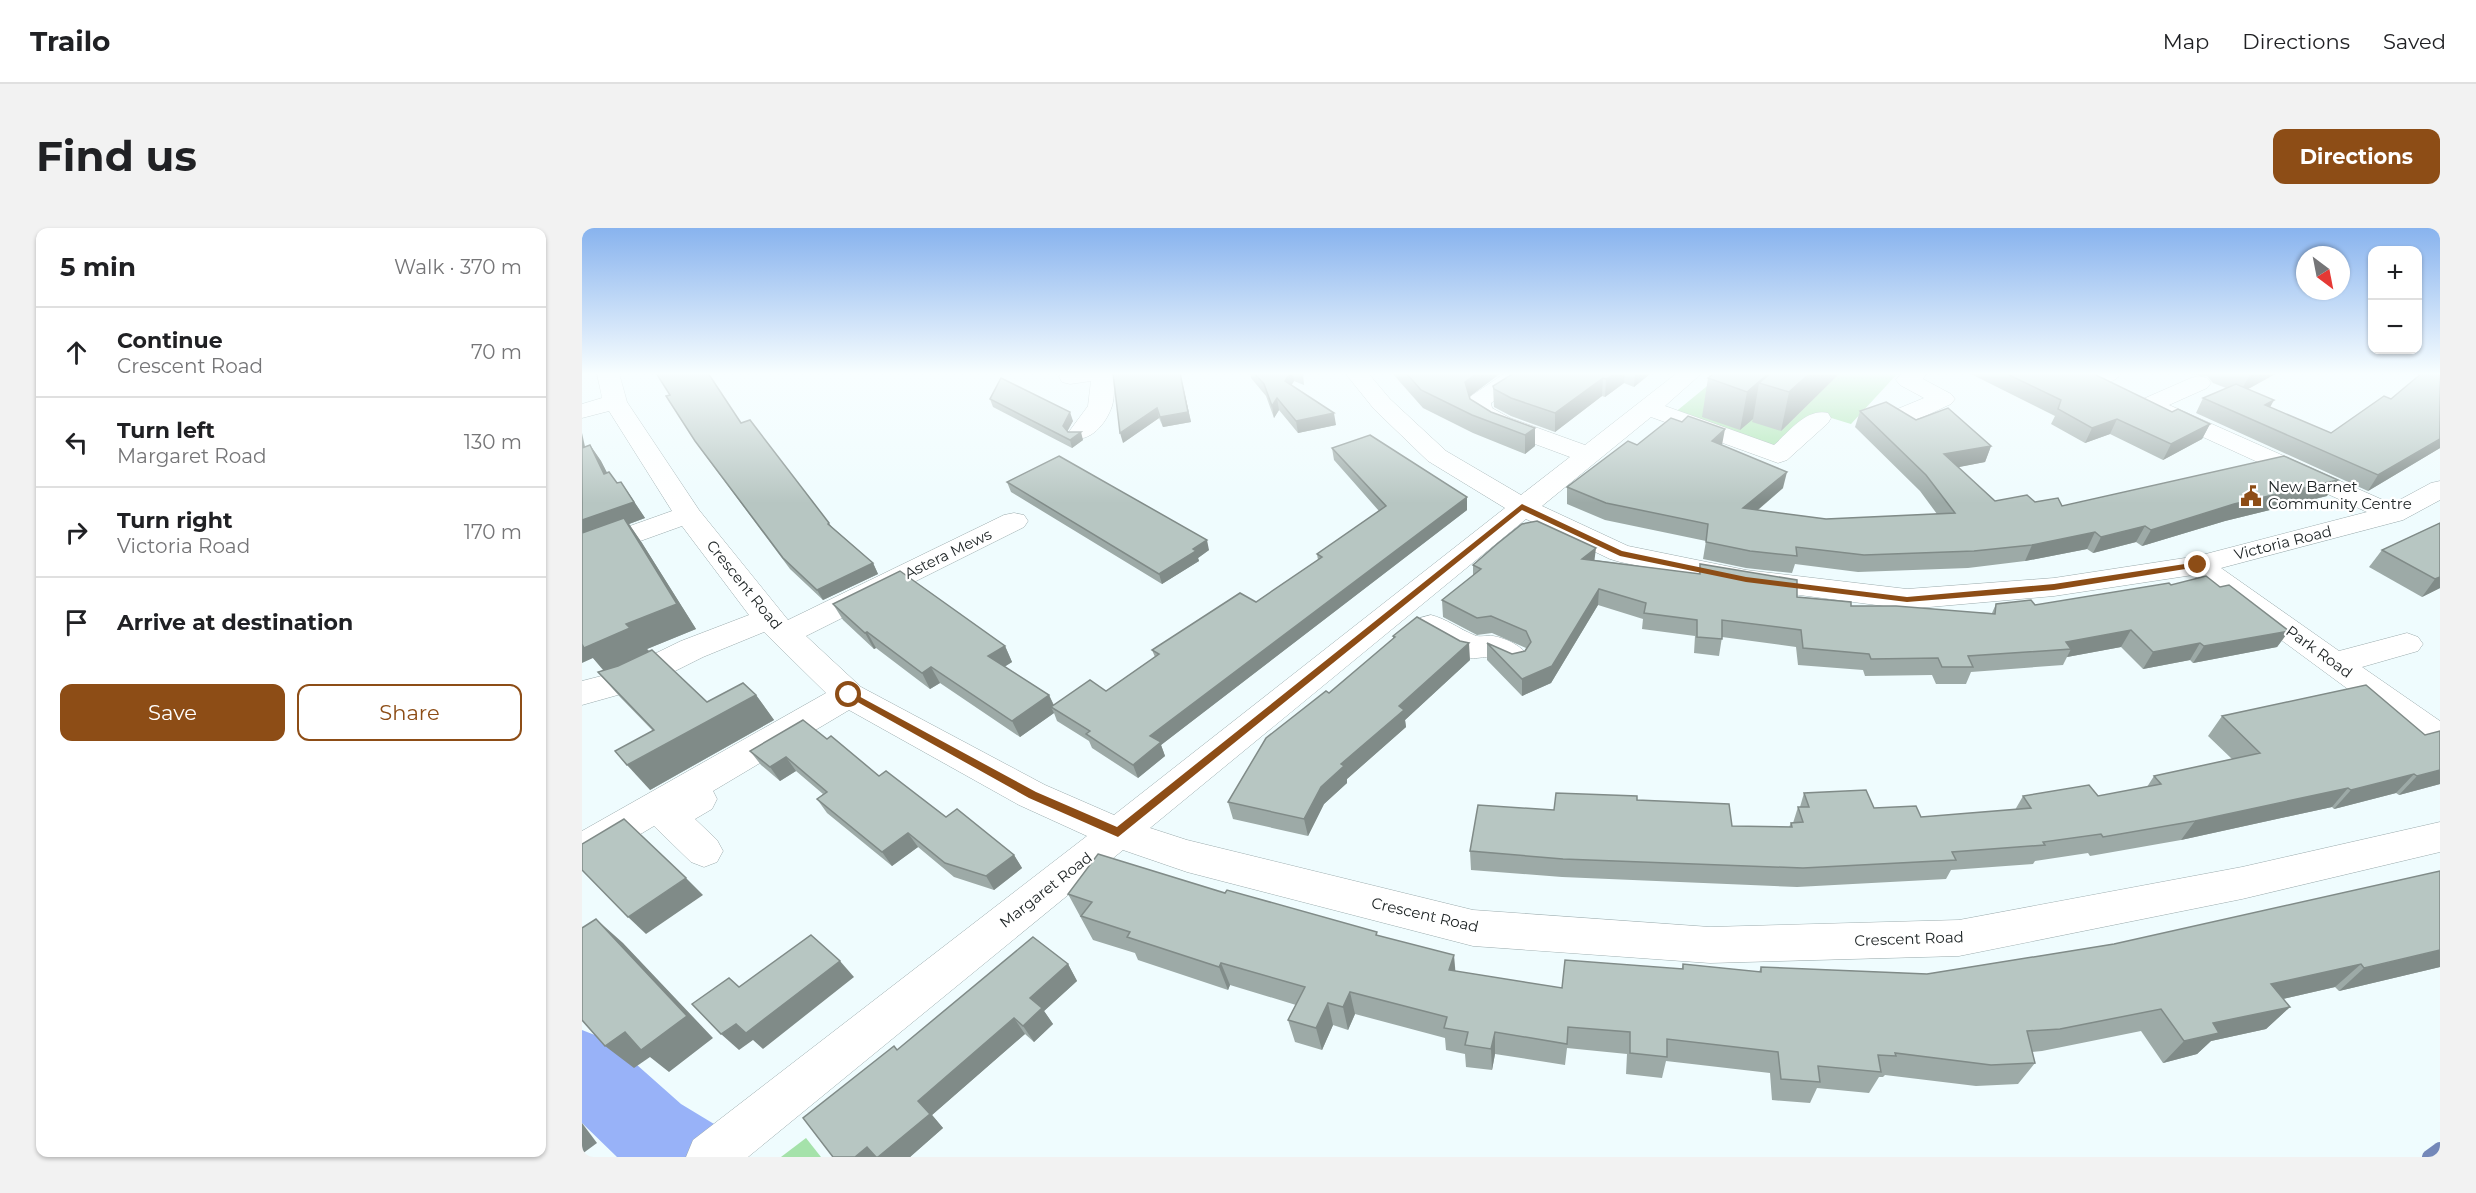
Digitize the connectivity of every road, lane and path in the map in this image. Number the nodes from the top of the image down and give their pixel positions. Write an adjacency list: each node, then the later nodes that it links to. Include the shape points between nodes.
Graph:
1 (629, 416): 14 (street, Crescent Road)
2 (1103, 416): 9 (street)
3 (1395, 416): 12 (street, Victoria Road, via 1437,456)
4 (1489, 416): 10 (street)
5 (1637, 416): 10 (street, Margaret Road)
6 (1670, 416): 8 (street, via 1778,455)
7 (2180, 416): 13 (street)
8 (1819, 418)
9 (1080, 433)
10 (1588, 455): 12 (street, Margaret Road)
11 (2440, 489): 13 (street, Victoria Road)
12 (1522, 507): 17 (street, Victoria Road, via 1620,553 1746,579 1907,599 2054,587); 18 (street, Margaret Road)
13 (2393, 514): 17 (street, Victoria Road)
14 (688, 515): 16 (street); 19 (street, Crescent Road)
15 (1014, 521): 19 (street, Astera Mews)
16 (582, 553)
17 (2198, 565): 22 (street, Park Road)
18 (1399, 608): 21 (street, via 1473,648 1491,646); 26 (street, Margaret Road)
19 (776, 627): 23 (street, Astera Mews, via 692,649 627,681); 24 (street, Crescent Road)
20 (2407, 644): 22 (street)
21 (1513, 657)
22 (2334, 663): 25 (street, Park Road)
23 (582, 693)
24 (855, 699): 26 (street, Crescent Road, via 1032,795); 28 (street); 29 (street, via 668,817)
25 (2440, 739)
26 (1118, 833): 27 (street, Crescent Road, via 1188,856 1473,928 1710,945 1959,938 2242,883); 30 (street, Margaret Road)
27 (2440, 837)
28 (582, 850)
29 (704, 851)
30 (710, 1157)

